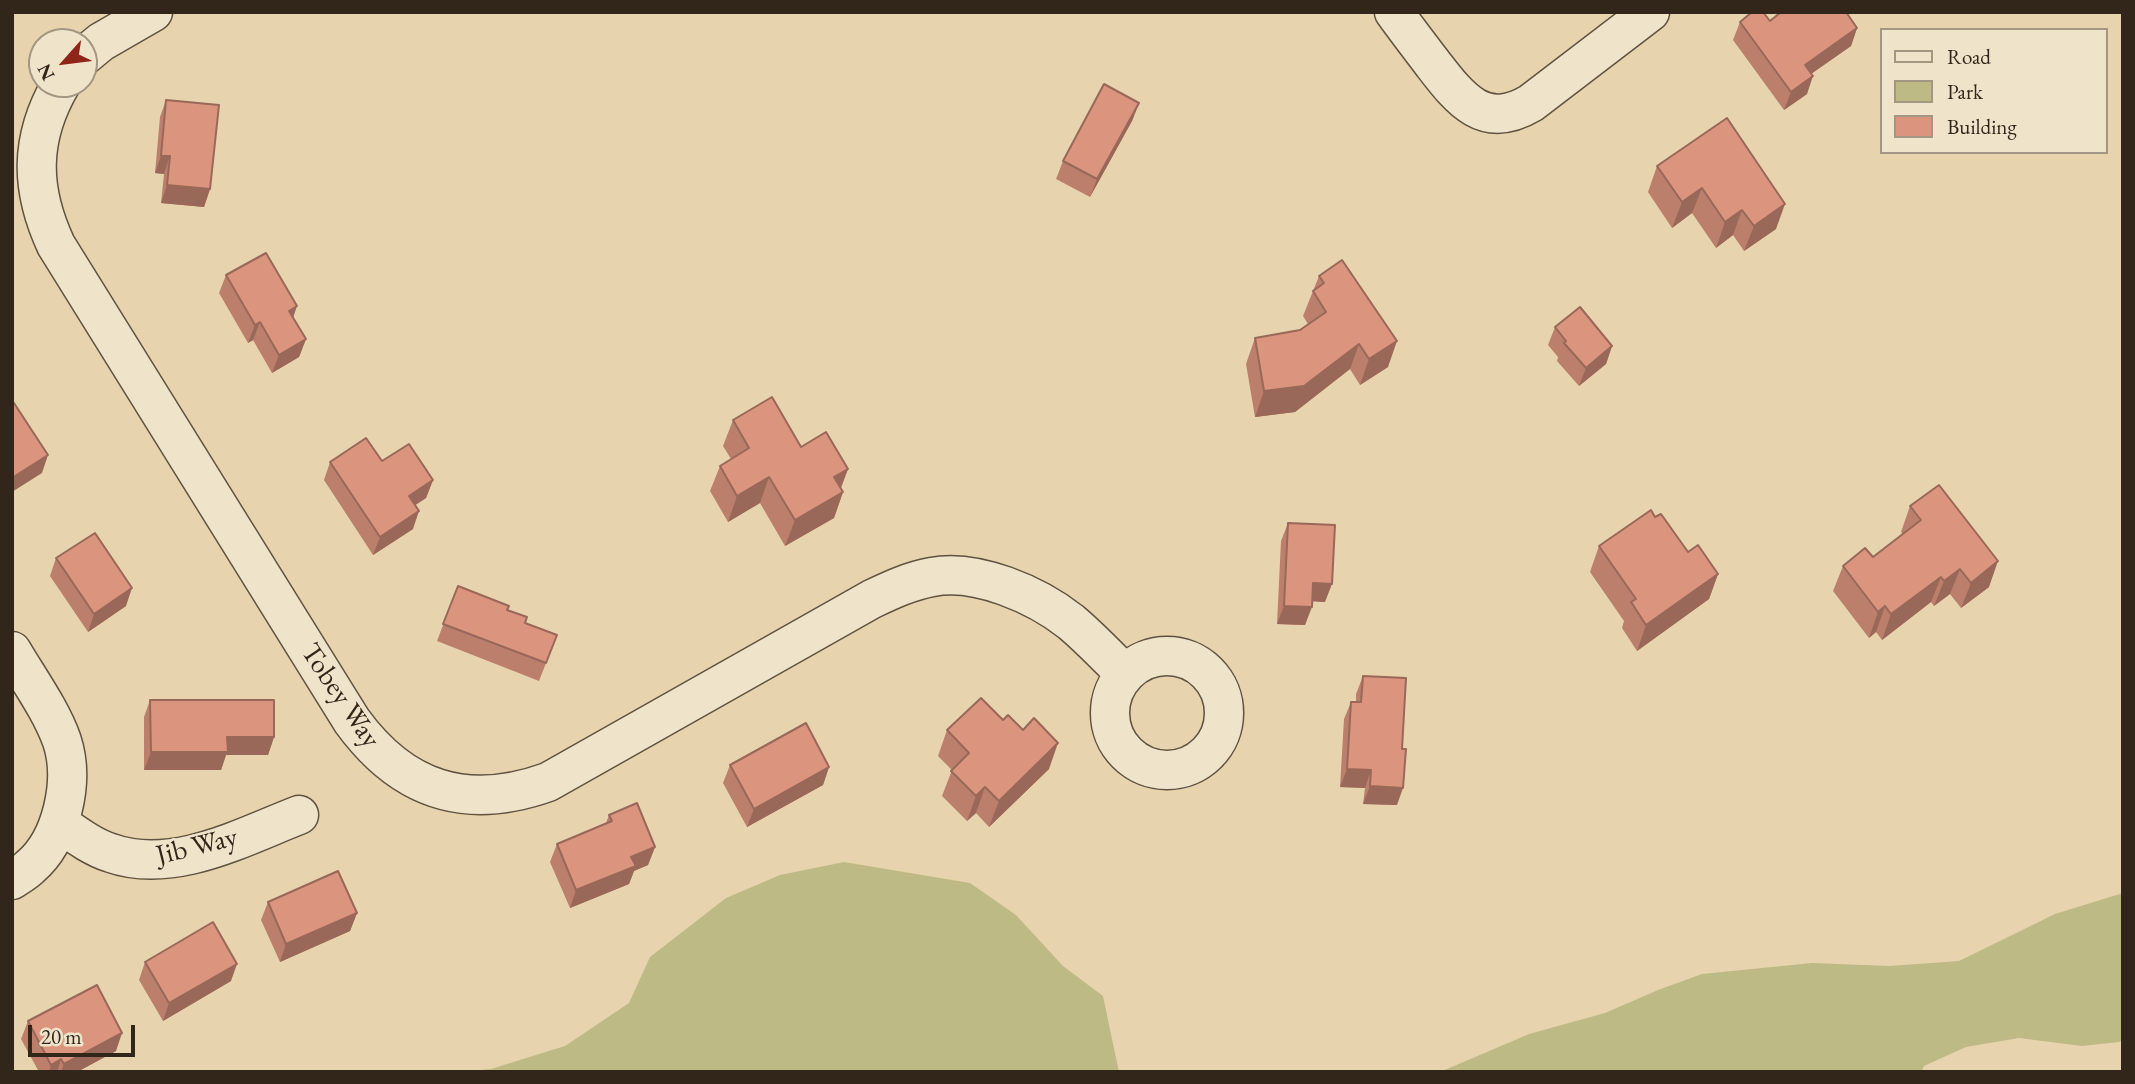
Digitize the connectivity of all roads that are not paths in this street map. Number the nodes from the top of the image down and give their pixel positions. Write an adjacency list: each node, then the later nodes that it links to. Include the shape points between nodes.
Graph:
1 (153, 12): 4 (street)
2 (1394, 12): 3 (street, via 1463,101 1494,113 1531,103)
3 (1650, 12)
4 (98, 44)
5 (54, 98): 7 (street, Tobey Way, via 43,122 36,173 39,198 57,245 352,721 384,759 427,785 475,795 525,790 548,782 872,599 934,576 979,579 1023,593 1069,621)
6 (12, 651): 9 (street, via 61,740 68,766)
7 (1125, 674)
8 (299, 815): 9 (street, Jib Way, via 228,843 164,859 125,858 107,852)
9 (59, 823): 10 (street, via 31,867)
10 (12, 880)

